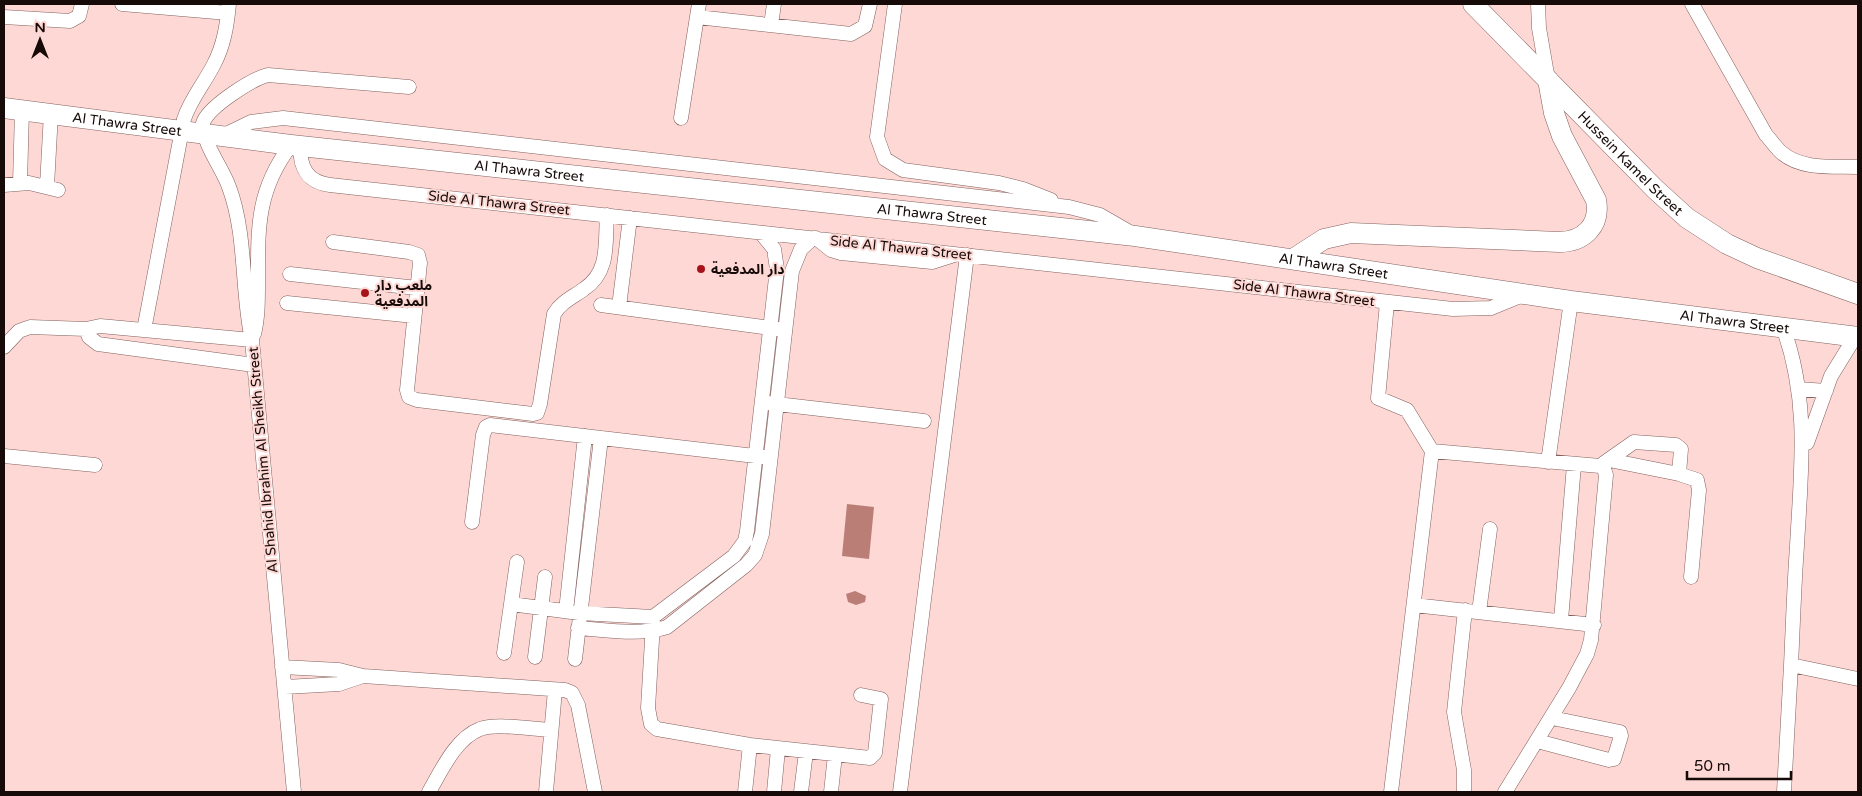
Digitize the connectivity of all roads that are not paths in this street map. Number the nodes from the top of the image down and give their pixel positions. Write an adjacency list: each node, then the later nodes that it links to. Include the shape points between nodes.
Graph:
1 (82, 4): 11 (street, via 79,16 70,21)
2 (122, 4): 9 (street)
3 (774, 4): 12 (street)
4 (870, 4): 12 (street, via 867,21 856,33)
5 (895, 4): 24 (street, via 877,137 885,159 903,170 1023,189)
6 (1538, 4): 13 (street)
7 (1692, 4): 21 (street, via 1766,135 1782,153 1798,162 1819,166)
8 (1472, 6): 13 (highway, Hussein Kamel Street)
9 (228, 8): 18 (street, via 220,52 188,108)
10 (698, 10): 12 (street); 17 (street)
11 (4, 18)
12 (772, 26)
13 (1548, 80): 32 (highway, via 1560,130 1596,200 1595,223 1582,236 1571,242 1559,242 1370,232 1324,239); 38 (highway, Hussein Kamel Street, via 1655,190 1687,218 1741,251)
14 (409, 87): 19 (street, via 268,75 256,79 207,113 203,123)
15 (13, 109): 16 (highway, Al Thawra Street); 22 (street)
16 (50, 113): 18 (highway, Al Thawra Street); 22 (street, via 52,188)
17 (681, 118)
18 (181, 131): 19 (highway, Al Thawra Street); 48 (street)
19 (213, 135): 20 (highway, Al Thawra Street); 24 (street, via 251,122 283,118); 52 (street, Al Shahid Ibrahim Al Sheikh Street, via 234,200)
20 (296, 146): 25 (street, Side Al Thawra Street, via 302,168 309,178 319,183); 28 (highway, Al Thawra Street); 52 (street, via 269,182 260,210 257,315)
21 (1858, 167)
22 (20, 183): 23 (street)
23 (4, 185)
24 (1062, 206): 28 (street, via 1100,215)
25 (607, 215): 26 (street, Side Al Thawra Street); 44 (street, via 603,263 598,277 559,306 554,314 537,413 409,397)
26 (630, 218): 27 (street, Side Al Thawra Street); 43 (street)
27 (761, 233): 29 (street, Side Al Thawra Street); 33 (street, via 774,250)
28 (1135, 236): 32 (highway, Al Thawra Street)
29 (814, 238): 31 (street, Side Al Thawra Street); 34 (street, via 800,249)
30 (333, 242): 36 (street, via 418,255)
31 (962, 255): 41 (street, Side Al Thawra Street); 114 (street)
32 (1293, 259): 37 (highway, Al Thawra Street)
33 (777, 262): 34 (street); 46 (street)
34 (794, 264): 49 (street)
35 (290, 274): 36 (street)
36 (417, 288): 44 (street)
37 (1526, 294): 39 (highway, Al Thawra Street); 41 (street, Side Al Thawra Street, via 1503,305 1478,310)
38 (1858, 294)
39 (1571, 302): 45 (highway, Al Thawra Street); 69 (street)
40 (287, 303): 44 (street)
41 (1387, 303): 65 (street, via 1378,398 1407,410)
42 (601, 305): 43 (street)
43 (619, 308): 46 (street)
44 (414, 316)
45 (1783, 327): 51 (highway, Al Thawra Street); 58 (street)
46 (770, 328): 49 (street); 60 (street)
47 (86, 330): 48 (street, via 96,326); 53 (street, via 30,327 19,331); 54 (street, via 98,344)
48 (145, 330): 50 (street); 54 (street); 55 (street)
49 (787, 331): 61 (street)
50 (194, 334): 52 (street); 56 (street)
51 (1857, 337): 59 (street, via 1838,362)
52 (252, 340): 57 (street, Al Shahid Ibrahim Al Sheikh Street)
53 (4, 347)
54 (135, 349): 55 (street)
55 (155, 351): 56 (street)
56 (193, 356): 57 (street)
57 (254, 365): 93 (street, Al Shahid Ibrahim Al Sheikh Street)
58 (1799, 389): 59 (street); 68 (street)
59 (1826, 391): 68 (street)
60 (762, 402): 61 (street); 67 (street)
61 (777, 404): 62 (street); 67 (street)
62 (924, 421)
63 (585, 436): 64 (street); 74 (street, via 494,425 486,427); 83 (street)
64 (601, 438): 67 (street); 83 (street)
65 (1432, 451): 69 (street); 80 (street)
66 (4, 456): 71 (street)
67 (763, 457): 84 (street, via 741,549); 88 (street, via 762,534 754,555 738,572 679,619 667,628)
68 (1802, 461): 92 (street)
69 (1548, 462): 72 (street)
70 (1604, 463): 72 (street); 73 (street); 73 (street, via 1634,442 1676,445 1681,448); 86 (street, via 1606,475)
71 (95, 465)
72 (1574, 465): 85 (street)
73 (1679, 474): 78 (street, via 1694,478 1698,484)
74 (472, 522)
75 (1490, 529): 82 (street)
76 (517, 562): 79 (street)
77 (545, 577): 81 (street)
78 (1691, 577)
79 (511, 604): 81 (street); 89 (street)
80 (1414, 605): 82 (street); 115 (street)
81 (541, 608): 83 (street); 90 (street)
82 (1472, 611): 85 (street); 116 (street, via 1454,712 1464,770)
83 (573, 612): 84 (street); 87 (street)
84 (653, 617): 88 (street)
85 (1561, 620): 86 (street)
86 (1594, 625): 99 (street, via 1587,654)
87 (578, 628): 88 (street); 91 (street)
88 (653, 632): 102 (street, via 648,708 651,724 666,733)
89 (504, 653)
90 (535, 658)
91 (575, 659)
92 (1791, 665): 95 (street); 118 (street)
93 (282, 667): 94 (street, via 339,670); 96 (street, Al Shahid Ibrahim Al Sheikh Street)
94 (363, 676): 96 (street, via 339,684); 97 (street)
95 (1858, 679)
96 (285, 687): 106 (street, Al Shahid Ibrahim Al Sheikh Street)
97 (555, 690): 100 (street); 109 (street, via 572,693 577,699)
98 (861, 696): 105 (street, via 881,699 873,757)
99 (1552, 718): 101 (street); 101 (street, via 1620,732 1614,759)
100 (550, 730): 107 (street, via 481,729 461,743); 108 (street)
101 (1537, 741): 117 (street)
102 (750, 745): 103 (street); 110 (street)
103 (778, 749): 104 (street); 111 (street)
104 (806, 752): 105 (street); 112 (street)
105 (835, 755): 113 (street)
106 (294, 792)
107 (429, 792)
108 (546, 792)
109 (595, 792)
110 (745, 792)
111 (774, 792)
112 (801, 792)
113 (831, 792)
114 (900, 792)
115 (1391, 792)
116 (1464, 792)
117 (1505, 792)
118 (1784, 792)

